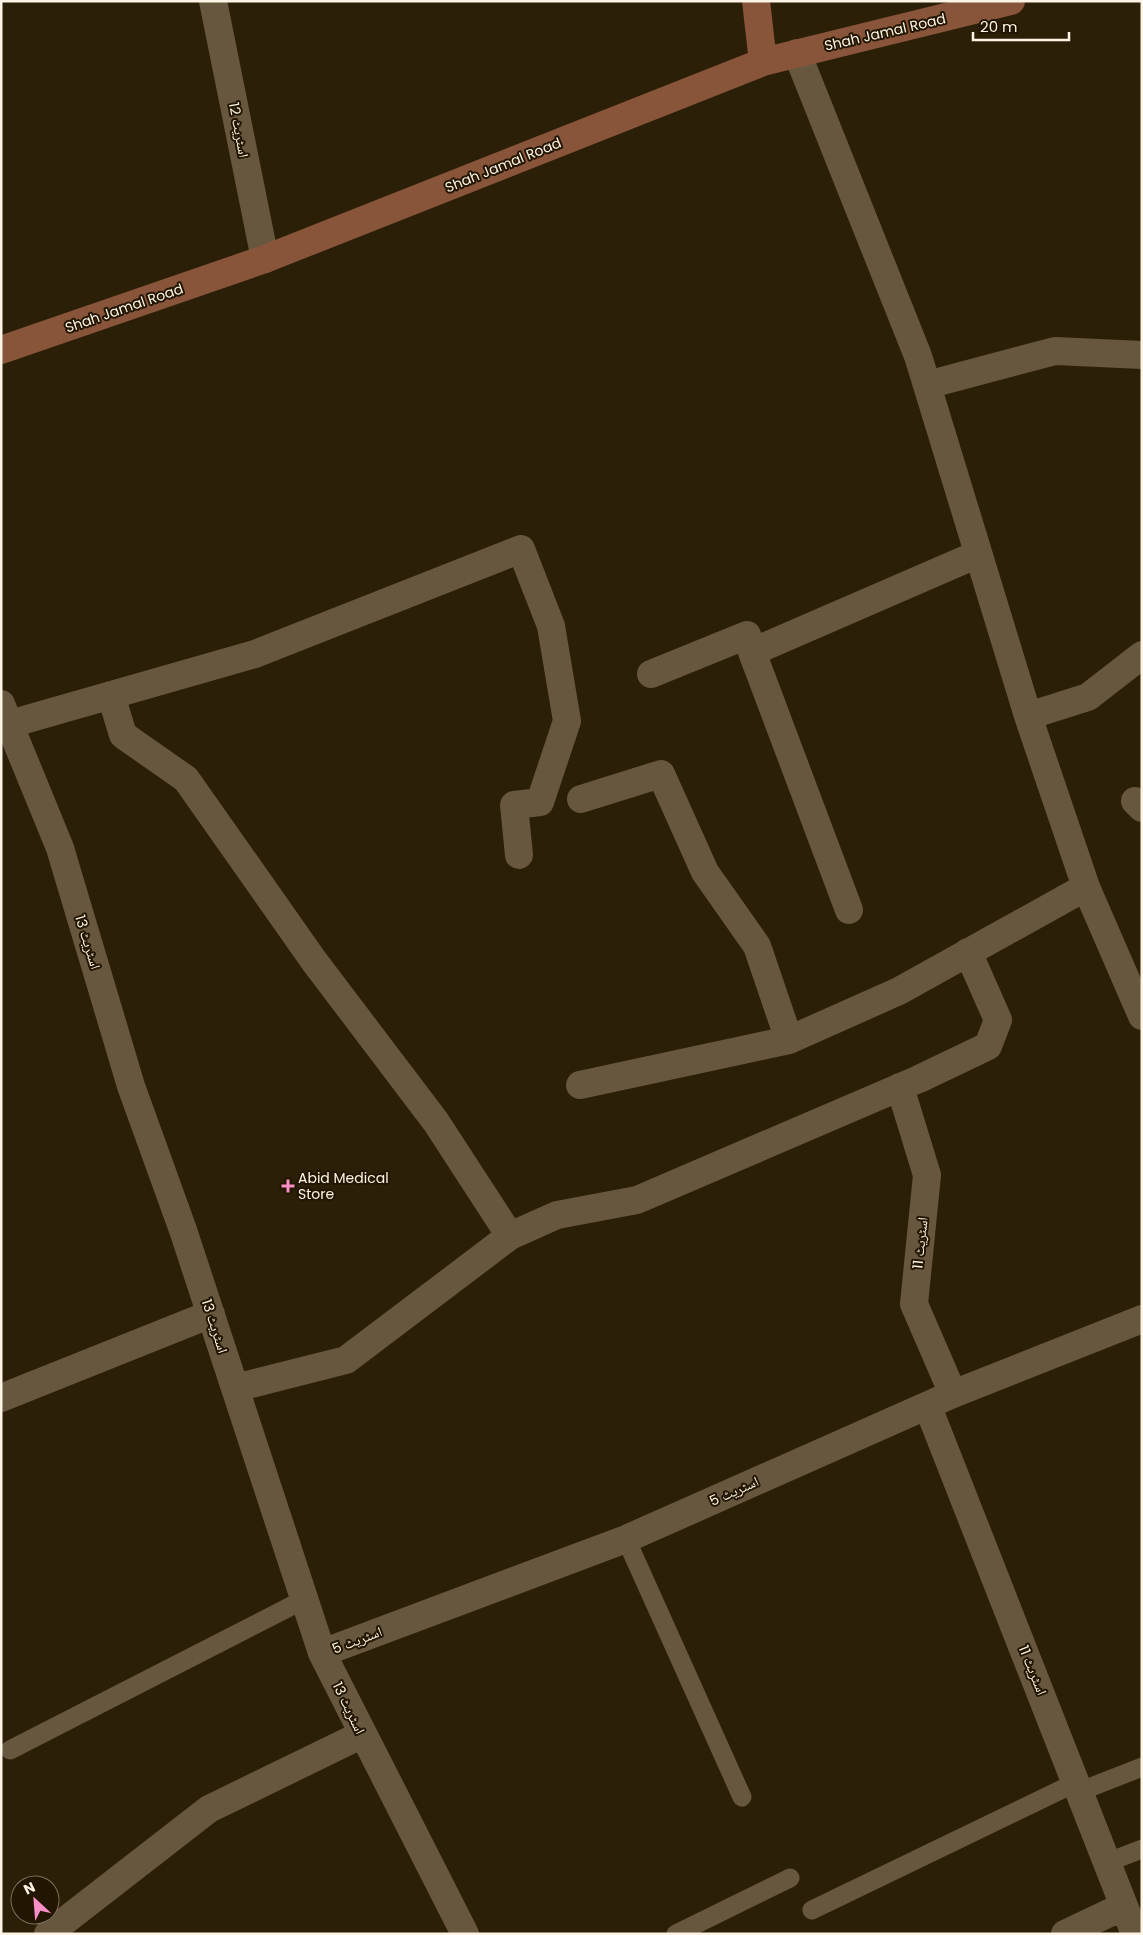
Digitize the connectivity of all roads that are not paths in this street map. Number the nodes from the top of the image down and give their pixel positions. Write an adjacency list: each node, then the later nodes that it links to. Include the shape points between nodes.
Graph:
1 (213, 1): 6 (street, اسٹریٹ 12)
2 (756, 1): 5 (main road)
3 (1012, 1): 4 (main road, Shah Jamal Road)
4 (797, 53): 5 (main road, Shah Jamal Road); 9 (street)
5 (763, 62): 6 (main road, Shah Jamal Road)
6 (265, 259): 7 (main road, Shah Jamal Road)
7 (1, 350)
8 (1142, 355): 9 (street, via 1055,351)
9 (927, 385): 10 (street)
10 (978, 554): 11 (street); 16 (street)
11 (752, 652): 13 (street, via 747,635); 20 (street)
12 (1142, 655): 16 (street, via 1088,697)
13 (652, 674)
14 (111, 695): 15 (street); 18 (street, via 255,654 521,548 551,626 567,722 540,802 514,805); 26 (street, via 123,735 186,779 314,961 436,1122)
15 (6, 714): 27 (street, اسٹریٹ 13, via 60,848 131,1086)
16 (1028, 716): 19 (street)
17 (581, 799): 23 (street, via 661,774 705,872 757,946)
18 (519, 855)
19 (1086, 887): 21 (street); 22 (street)
20 (849, 910)
21 (968, 952): 23 (street, via 899,992); 25 (street, via 998,1020 988,1046)
22 (1142, 1016)
23 (788, 1040): 24 (street)
24 (580, 1085)
25 (900, 1087): 26 (street, via 637,1200 557,1215); 30 (street, اسٹریٹ 11, via 927,1176 914,1304)
26 (510, 1236): 29 (street, via 346,1360)
27 (211, 1314): 29 (street, اسٹریٹ 13); 31 (street)
28 (1142, 1319): 30 (street, اسٹریٹ 5)
29 (235, 1388): 34 (street, اسٹریٹ 13)
30 (952, 1394): 32 (street, اسٹریٹ 5)
31 (1, 1398)
32 (928, 1407): 33 (street, اسٹریٹ 5); 39 (street, اسٹریٹ 11)
33 (626, 1539): 35 (street, اسٹریٹ 5); 40 (lane)
34 (305, 1599): 35 (street, اسٹریٹ 13); 37 (lane)
35 (322, 1653): 36 (street, اسٹریٹ 13)
36 (362, 1734): 46 (street, via 209,1809); 47 (street, اسٹریٹ 13)
37 (10, 1750)
38 (1142, 1767): 39 (lane)
39 (1079, 1786): 42 (street, اسٹریٹ 11); 45 (lane)
40 (742, 1797)
41 (1142, 1849): 42 (lane)
42 (1108, 1862): 44 (street, اسٹریٹ 11)
43 (790, 1878): 48 (lane)
44 (1124, 1906): 49 (street); 50 (street, اسٹریٹ 11)
45 (812, 1910)
46 (48, 1934)
47 (464, 1934)
48 (676, 1934)
49 (1066, 1934)
50 (1135, 1934)

